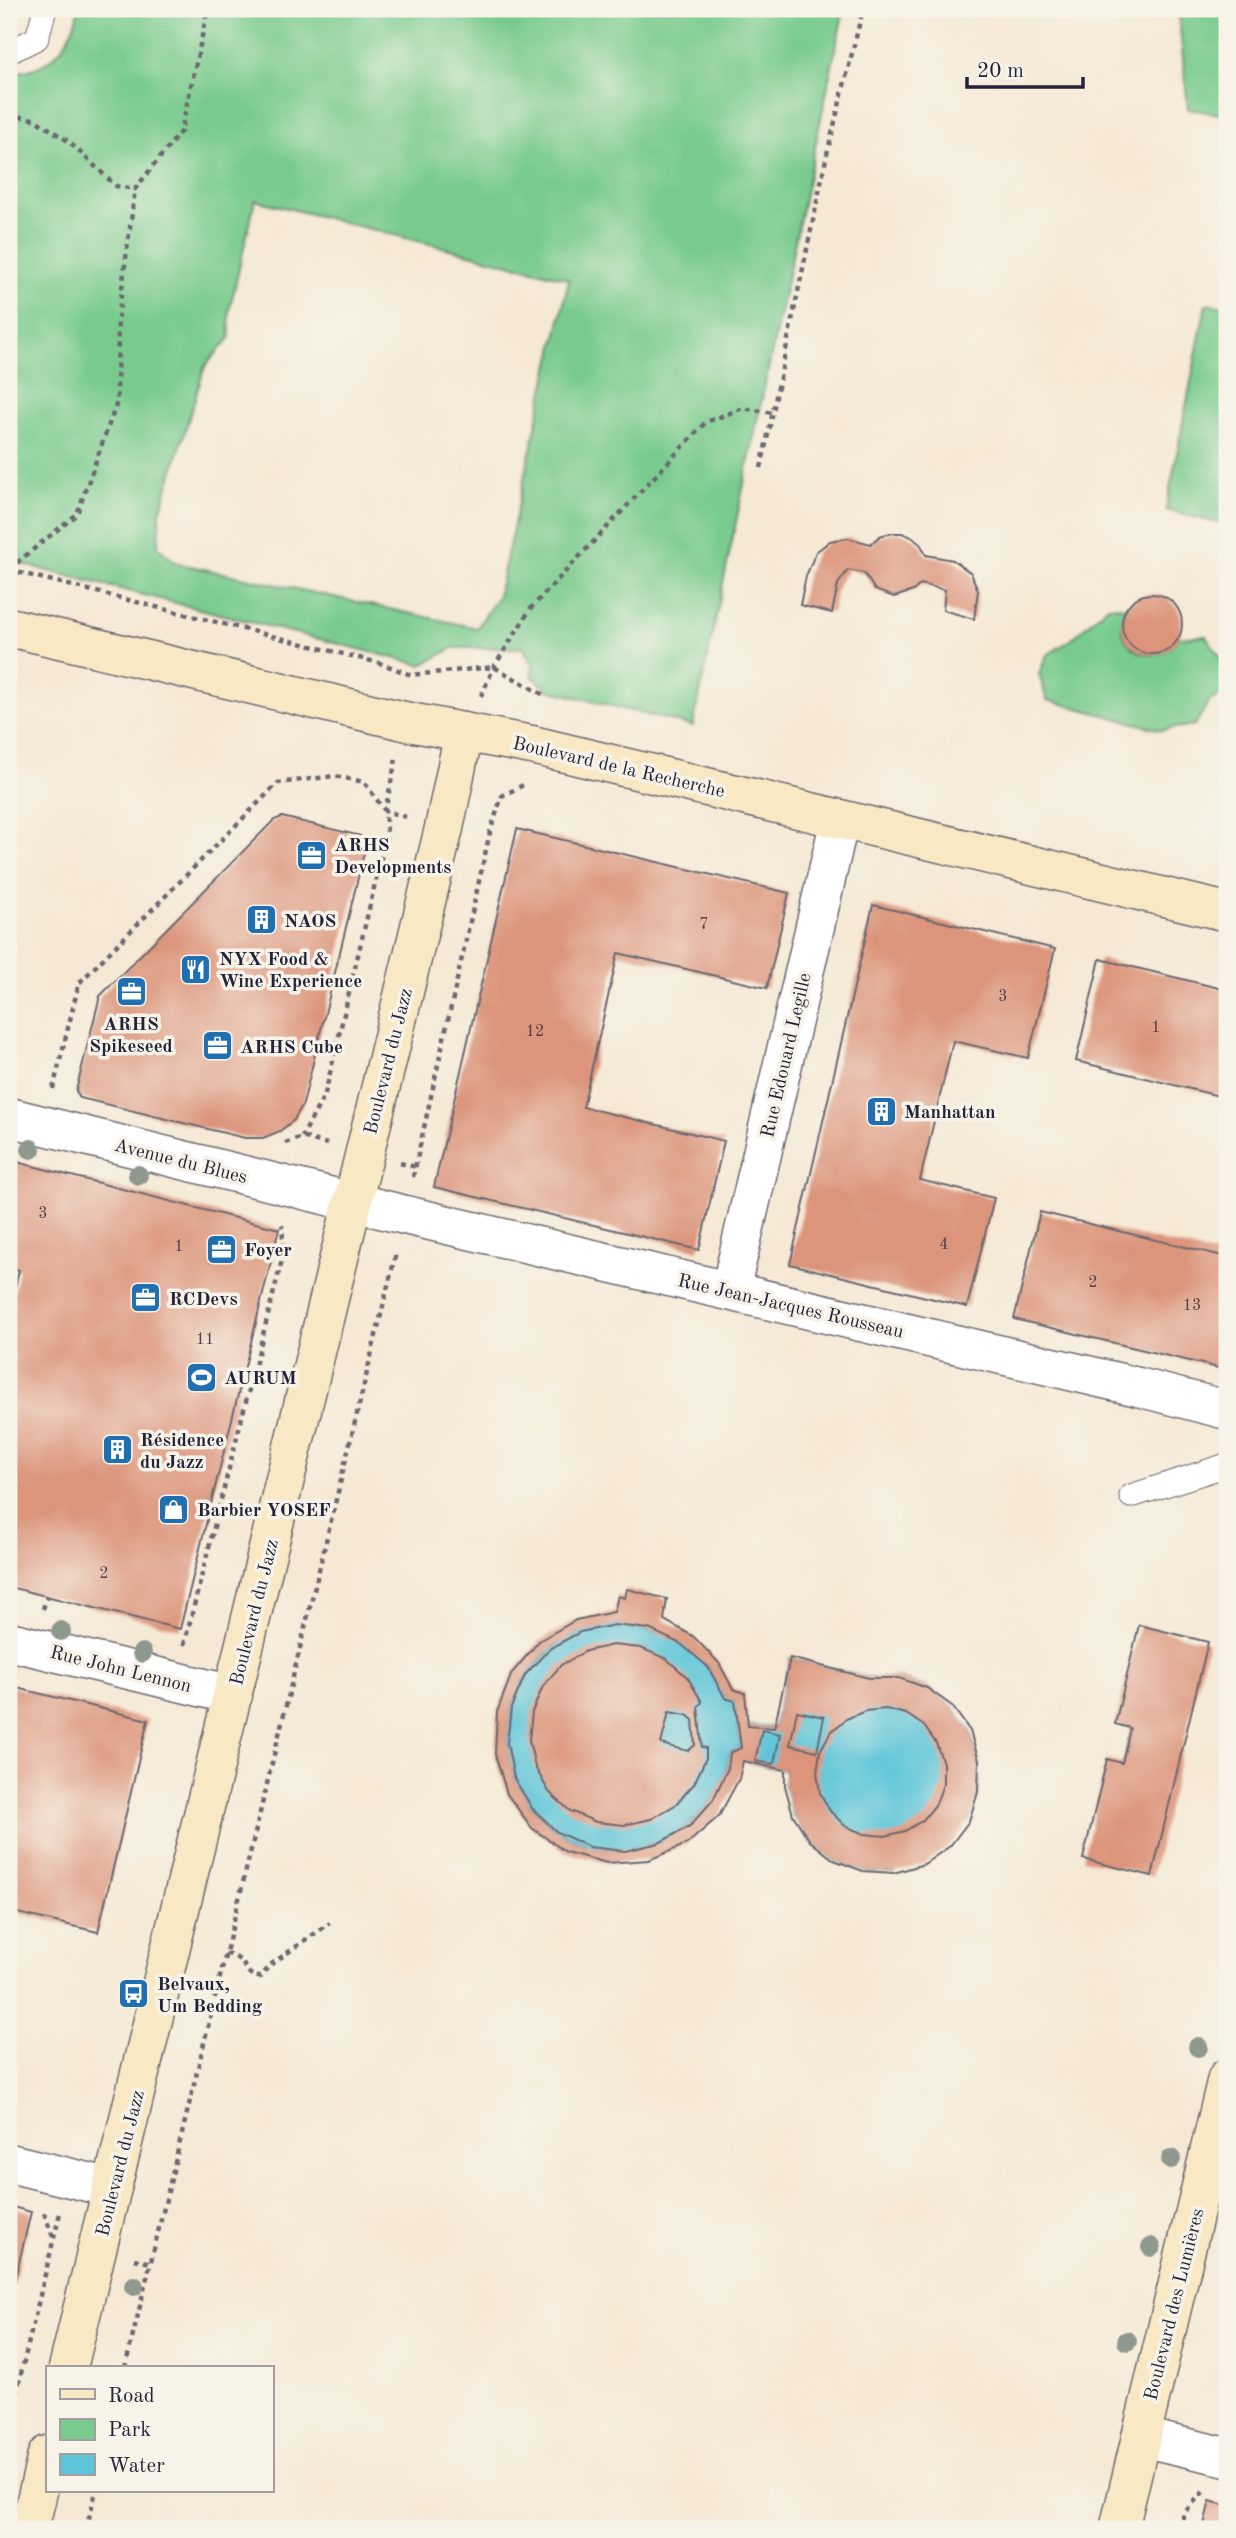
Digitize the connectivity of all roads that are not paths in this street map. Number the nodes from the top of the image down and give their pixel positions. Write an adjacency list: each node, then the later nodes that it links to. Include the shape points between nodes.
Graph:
1 (44, 9): 2 (lane, via 37,38)
2 (9, 52)
3 (9, 627): 4 (main road, Boulevard de la Recherche)
4 (464, 732): 5 (main road, Boulevard de la Recherche, via 532,744); 8 (main road, Boulevard du Jazz)
5 (840, 819): 6 (main road, Boulevard de la Recherche); 9 (street, Rue Edouard Legille)
6 (1227, 912)
7 (27, 1122): 8 (street, Avenue du Blues)
8 (354, 1202): 9 (street, Rue Jean-Jacques Rousseau); 14 (main road, Boulevard du Jazz)
9 (730, 1291): 10 (street, Rue Jean-Jacques Rousseau)
10 (1227, 1410)
11 (1227, 1465): 12 (lane)
12 (1131, 1496)
13 (9, 1641): 14 (street, Rue John Lennon)
14 (233, 1695): 17 (main road, Boulevard du Jazz)
15 (1227, 2078): 19 (main road, Boulevard des Lumières)
16 (9, 2163): 17 (street)
17 (112, 2188): 18 (main road, Boulevard du Jazz)
18 (68, 2366)
19 (1141, 2437): 21 (street); 23 (main road, Boulevard des Lumières)
20 (46, 2459): 22 (main road)
21 (1217, 2473)
22 (29, 2529)
23 (1119, 2529)

